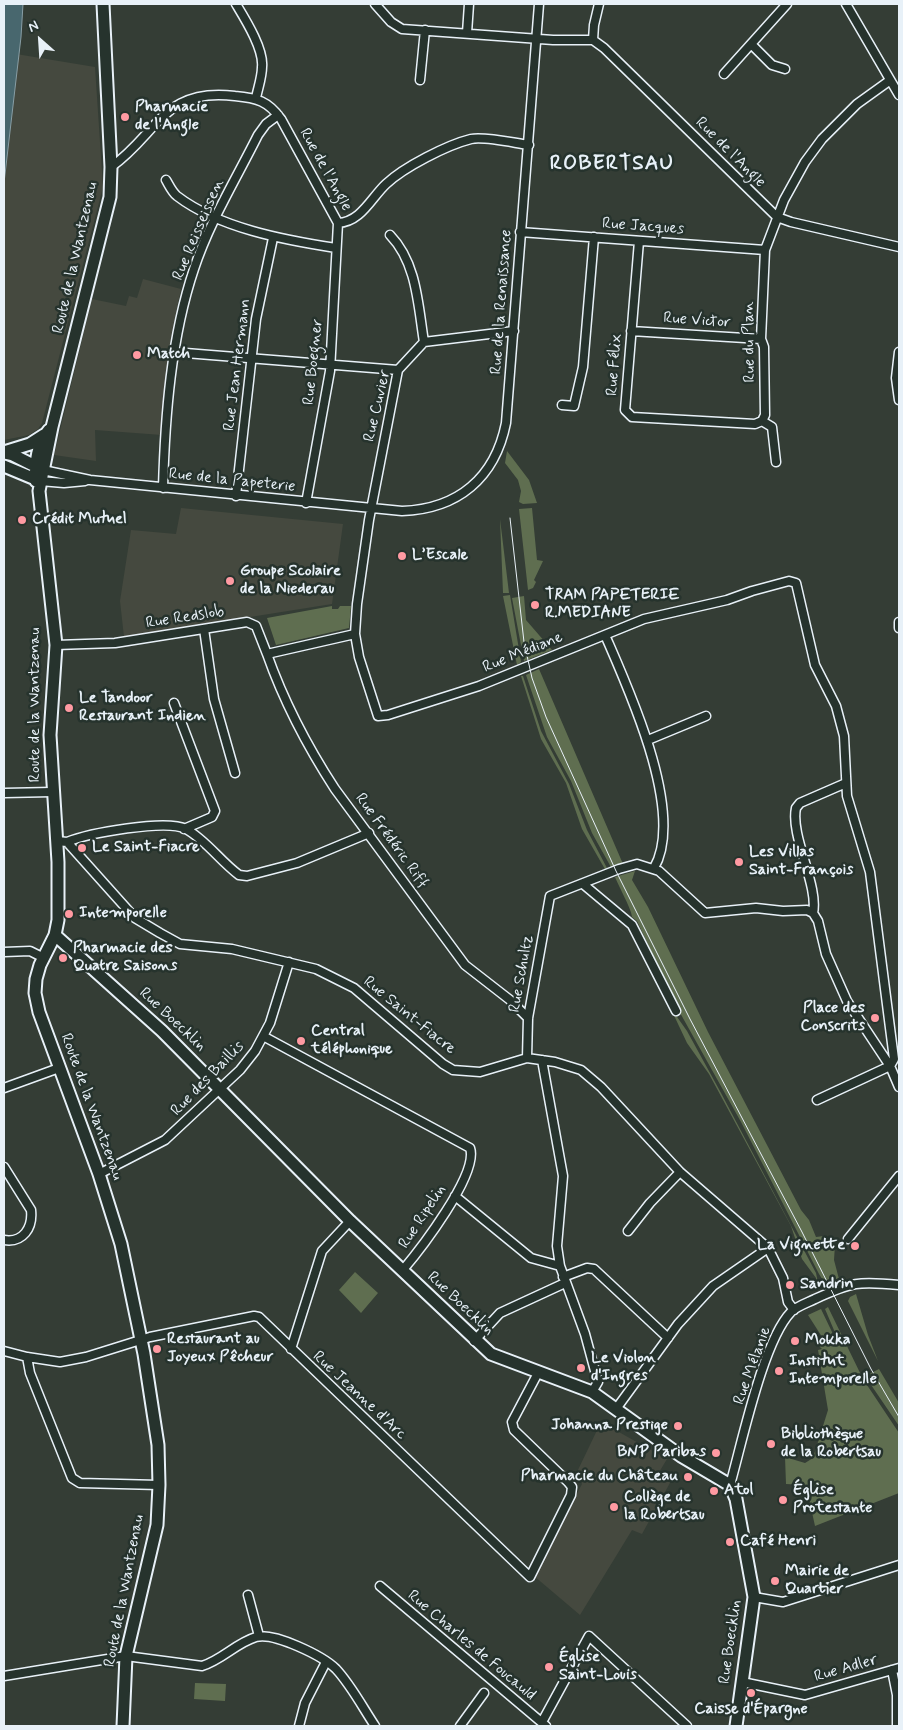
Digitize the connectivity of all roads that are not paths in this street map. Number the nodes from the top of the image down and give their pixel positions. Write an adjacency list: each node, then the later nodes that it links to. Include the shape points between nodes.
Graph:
1 (103, 4): 22 (main road, Route de la Wantzenau)
2 (236, 4): 19 (street, via 262,58)
3 (375, 4): 9 (street, via 402,29)
4 (469, 4): 10 (street)
5 (539, 4): 11 (street, Rue de la Renaissance)
6 (599, 4): 12 (street)
7 (787, 4): 13 (street)
8 (846, 4): 17 (street)
9 (425, 30): 10 (street); 16 (street)
10 (467, 33): 11 (street)
11 (537, 39): 12 (street); 21 (street, Rue de la Renaissance)
12 (592, 40): 24 (street, Rue de l'Angle, via 604,48)
13 (751, 44): 14 (street, via 772,65); 15 (street)
14 (785, 69)
15 (724, 74)
16 (420, 80)
17 (889, 81): 18 (street); 24 (street, Rue du Plan, via 857,104 822,139 805,162)
18 (899, 95)
19 (256, 98): 20 (street, Rue de l'Angle, via 266,102); 22 (street, Rue de l'Angle, via 221,94 188,100 162,115)
20 (278, 115): 25 (street, Rue Reisseissen, via 258,135); 26 (street, Rue de l'Angle)
21 (528, 145): 26 (street, Rue de l'Angle, via 472,138 423,159 397,175 349,223); 27 (street, Rue de la Renaissance)
22 (111, 167): 47 (main road, Route de la Wantzenau, via 110,197)
23 (166, 180): 25 (street, via 175,195)
24 (777, 217): 32 (street, Rue de l'Angle); 34 (street, Rue du Plan)
25 (216, 218): 30 (street); 39 (street, Rue Reisseissen, via 194,268)
26 (338, 223): 33 (street, Rue Boegner)
27 (520, 232): 29 (street, Rue Jacques); 35 (street, Rue de la Renaissance)
28 (390, 235): 38 (street, via 412,272)
29 (594, 237): 31 (street, Rue Jacques); 45 (street, via 583,367 574,406)
30 (273, 238): 33 (street); 41 (street, Rue Jean Hermann)
31 (638, 241): 34 (street, Rue Jacques); 36 (street, Rue Félix)
32 (899, 247)
33 (336, 248): 42 (street, Rue Boegner)
34 (765, 250): 37 (street, Rue du Plan)
35 (514, 331): 38 (street); 56 (street, Rue de la Renaissance, via 505,432 486,473 468,490 435,506 402,511)
36 (631, 331): 37 (street, Rue Victor); 46 (street, Rue Félix, via 625,410 632,418 755,424)
37 (761, 339): 46 (street, Rue du Plan, via 764,347 765,415)
38 (424, 342): 43 (street, Rue Cuvier)
39 (173, 352): 41 (street); 52 (street, Rue Reisseissen)
40 (899, 352): 44 (street, via 896,378)
41 (251, 358): 42 (street); 53 (street, Rue Jean Hermann)
42 (330, 364): 43 (street); 55 (street, Rue Boegner)
43 (398, 370): 56 (street, Rue Cuvier)
44 (899, 400)
45 (562, 405)
46 (762, 421): 49 (street, via 772,427)
47 (48, 431): 48 (main road, via 30,444); 51 (main road, Route de la Wantzenau); 51 (main road, Route de la Wantzenau, via 48,458)
48 (4, 453): 51 (main road)
49 (776, 462)
50 (4, 466): 51 (main road)
51 (39, 474): 52 (street, Rue de la Papeterie); 54 (main road); 54 (main road, Route de la Wantzenau)
52 (162, 488): 53 (street, Rue de la Papeterie)
53 (236, 496): 55 (street, Rue de la Papeterie)
54 (40, 497): 60 (main road, Route de la Wantzenau)
55 (306, 502): 56 (street, Rue de la Papeterie)
56 (371, 508): 58 (street, Rue Cuvier)
57 (204, 629): 60 (street, Rue Redslob, via 115,643); 61 (street, Rue Redslob, via 253,623); 66 (street, via 214,699)
58 (355, 634): 61 (street); 63 (street, Rue Cuvier, via 362,669)
59 (605, 635): 63 (street, Rue Médiane, via 479,686 388,716); 65 (street); 67 (street, Rue Médiane, via 644,619 727,600 793,580 803,608 815,665 834,701 842,729 847,752)
60 (56, 646): 68 (main road, Route de la Wantzenau, via 50,735)
61 (267, 654): 71 (street, Rue Frédéric Riff, via 290,712 315,759)
62 (174, 703): 70 (street, via 215,811 212,817)
63 (378, 716)
64 (706, 716): 65 (street)
65 (648, 740): 73 (street, via 664,818)
66 (235, 774)
67 (846, 783): 75 (street, via 800,803 796,808); 85 (street, via 870,872 894,1059)
68 (52, 792): 69 (street); 72 (main road, Route de la Wantzenau)
69 (4, 793)
70 (184, 829): 71 (street, via 233,870 247,876 297,864); 72 (street, via 176,825 162,825)
71 (369, 833): 81 (street, Rue Frédéric Riff, via 465,965)
72 (62, 841): 76 (main road, Route de la Wantzenau); 79 (street, Rue Saint-Fiacre, via 135,918 180,944 232,950)
73 (654, 868): 74 (street, via 637,864); 75 (street, via 705,913 762,908)
74 (583, 884): 80 (street, via 632,924); 81 (street, Rue Schultz, via 550,896)
75 (813, 913): 85 (street, via 829,962 847,1001)
76 (55, 935): 78 (main road, Route de la Wantzenau); 89 (main road, Rue Boecklin, via 162,1031)
77 (4, 952): 78 (street, via 30,951)
78 (44, 958): 86 (main road, Route de la Wantzenau, via 36,979 35,993)
79 (289, 962): 82 (street, Rue des Baillis); 83 (street, Rue Saint-Fiacre, via 316,969 354,988 454,1070 480,1072)
80 (676, 1011)
81 (528, 1018): 83 (street, Rue Schultz)
82 (264, 1036): 89 (street, Rue des Baillis, via 247,1061); 95 (street, Rue Ripelin, via 470,1148 471,1157)
83 (527, 1058): 84 (street, Rue Saint-Fiacre)
84 (542, 1060): 92 (street, Rue Saint-Fiacre, via 576,1068 593,1079); 101 (street, via 563,1176 558,1246)
85 (890, 1066): 87 (street); 90 (street)
86 (59, 1068): 88 (street); 93 (main road, Route de la Wantzenau)
87 (899, 1087)
88 (4, 1088)
89 (220, 1089): 93 (street, Rue des Baillis, via 165,1140); 96 (main road, Rue Boecklin)
90 (817, 1100)
91 (4, 1166): 99 (street, via 31,1210 32,1219 30,1228 22,1237)
92 (680, 1172): 97 (street); 100 (street, Rue Saint-Fiacre)
93 (99, 1174): 107 (main road, Route de la Wantzenau, via 121,1244)
94 (899, 1176): 98 (street)
95 (455, 1196): 101 (street, via 530,1258); 102 (street, Rue Ripelin)
96 (350, 1221): 102 (main road, Rue Boecklin); 109 (street, via 322,1251)
97 (628, 1231)
98 (848, 1239)
99 (4, 1240)
100 (768, 1248): 105 (street, Rue Saint-Fiacre); 106 (street, via 713,1286)
101 (560, 1266): 103 (street)
102 (402, 1271): 108 (main road, Rue Boecklin)
103 (564, 1280): 106 (street, via 587,1268 594,1269); 108 (street, via 500,1313); 113 (street, via 585,1334 598,1382)
104 (899, 1285): 105 (street, via 852,1283)
105 (794, 1310): 115 (street, Rue Mélanie, via 776,1336 763,1370)
106 (668, 1338): 114 (street)
107 (141, 1339): 109 (street, Rue Jeanne d'Arc, via 254,1316 283,1339); 111 (street, via 60,1362); 116 (main road, Route de la Wantzenau, via 158,1445)
108 (474, 1340): 112 (main road, Rue Boecklin, via 491,1354)
109 (291, 1350): 112 (street, Rue Jeanne d'Arc, via 530,1577 568,1503 572,1487 514,1430 512,1422)
110 (4, 1351): 111 (street)
111 (27, 1357): 116 (street, via 30,1374 72,1478 80,1483)
112 (539, 1371): 113 (main road, Rue Boecklin)
113 (592, 1392): 114 (main road, Rue Boecklin)
114 (616, 1409): 115 (main road, Rue Boecklin, via 681,1456)
115 (730, 1484): 120 (main road, Rue Boecklin, via 736,1498)
116 (160, 1485): 122 (main road, Route de la Wantzenau, via 154,1546)
117 (899, 1565): 120 (street, via 783,1602)
118 (380, 1586): 128 (street, Rue Charles de Foucauld)
119 (248, 1596): 121 (street)
120 (754, 1597): 126 (main road, Rue Boecklin)
121 (259, 1636): 122 (street, via 202,1666); 123 (street, via 270,1636)
122 (126, 1656): 125 (street); 129 (main road, Route de la Wantzenau)
123 (326, 1662): 130 (street, via 305,1703); 131 (street, via 336,1669)
124 (895, 1669): 126 (street, Rue Adler, via 805,1695); 135 (street)
125 (4, 1676)
126 (742, 1682): 134 (main road, Rue Boecklin)
127 (484, 1693): 132 (street)
128 (544, 1724): 133 (street, via 589,1636)
129 (122, 1726)
130 (298, 1726)
131 (375, 1726)
132 (460, 1726)
133 (687, 1726)
134 (736, 1726)
135 (897, 1726)

